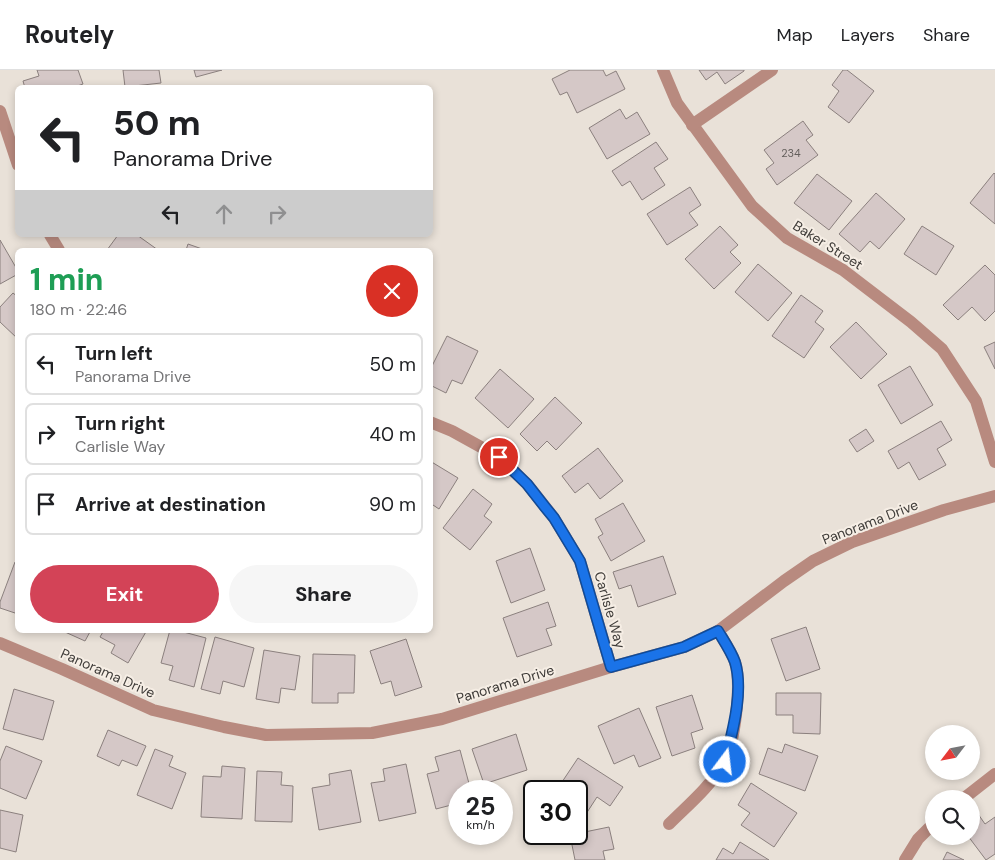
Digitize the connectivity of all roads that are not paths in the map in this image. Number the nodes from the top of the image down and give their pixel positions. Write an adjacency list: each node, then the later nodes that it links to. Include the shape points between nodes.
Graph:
1 (663, 70): 4 (street, Baker Street, via 677,103)
2 (772, 70): 4 (street)
3 (0, 111): 5 (street)
4 (692, 125): 9 (street, Baker Street, via 752,206 787,238 843,270 942,349 976,401)
5 (15, 156)
6 (51, 237): 7 (street)
7 (58, 248)
8 (433, 423): 13 (street, Carlisle Way, via 499,457 527,484 554,518 580,561)
9 (995, 462)
10 (995, 496): 11 (street, Panorama Drive, via 852,542 813,561)
11 (718, 631): 13 (street, Panorama Drive, via 684,647); 16 (street, via 735,662 739,696 725,762 709,784)
12 (0, 643): 13 (street, Panorama Drive, via 153,710 266,735 390,730 442,719)
13 (611, 667)
14 (995, 774): 15 (street)
15 (975, 790)
16 (669, 824)
17 (925, 832): 18 (street)
18 (905, 860)

